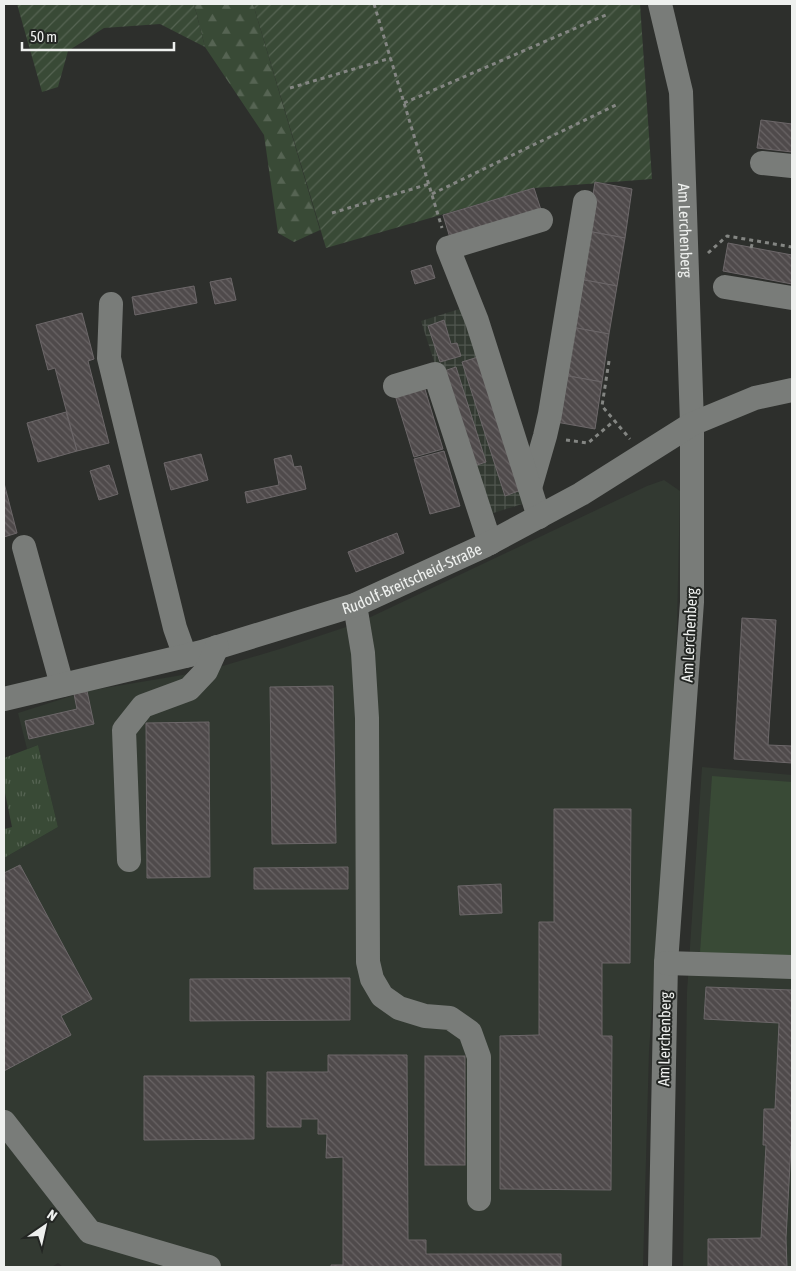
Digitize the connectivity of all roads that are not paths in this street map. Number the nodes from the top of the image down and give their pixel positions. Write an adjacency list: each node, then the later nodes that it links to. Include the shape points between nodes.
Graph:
1 (660, 4): 11 (street, Am Lerchenberg, via 681,92)
2 (762, 163): 3 (street)
3 (792, 166)
4 (585, 202): 12 (street, via 546,436)
5 (541, 220): 12 (street, via 448,248 477,321)
6 (725, 287): 7 (street)
7 (792, 298)
8 (111, 304): 18 (street, via 109,358)
9 (395, 386): 14 (street, via 435,374)
10 (792, 390): 11 (street, Rudolf-Breitscheid-Straße, via 755,398)
11 (692, 424): 13 (street, Rudolf-Breitscheid-Straße); 22 (street, Am Lerchenberg, via 692,602)
12 (530, 488): 13 (street)
13 (539, 517): 14 (street, Rudolf-Breitscheid-Straße)
14 (490, 543): 16 (street, Rudolf-Breitscheid-Straße)
15 (24, 548): 19 (street)
16 (355, 605): 17 (street, Rudolf-Breitscheid-Straße); 25 (street, via 363,653 367,718 368,962 372,979 382,996 400,1008 425,1016 450,1018 470,1032 479,1056)
17 (217, 647): 18 (street, Rudolf-Breitscheid-Straße); 21 (street, via 206,671 189,690 143,706 124,730)
18 (185, 656): 19 (street, Rudolf-Breitscheid-Straße)
19 (62, 685): 20 (street, Rudolf-Breitscheid-Straße)
20 (4, 699)
21 (129, 860)
22 (666, 963): 23 (street); 27 (street, Am Lerchenberg)
23 (792, 967)
24 (4, 1122): 26 (street, via 90,1232)
25 (479, 1199)
26 (209, 1267)
27 (660, 1267)

